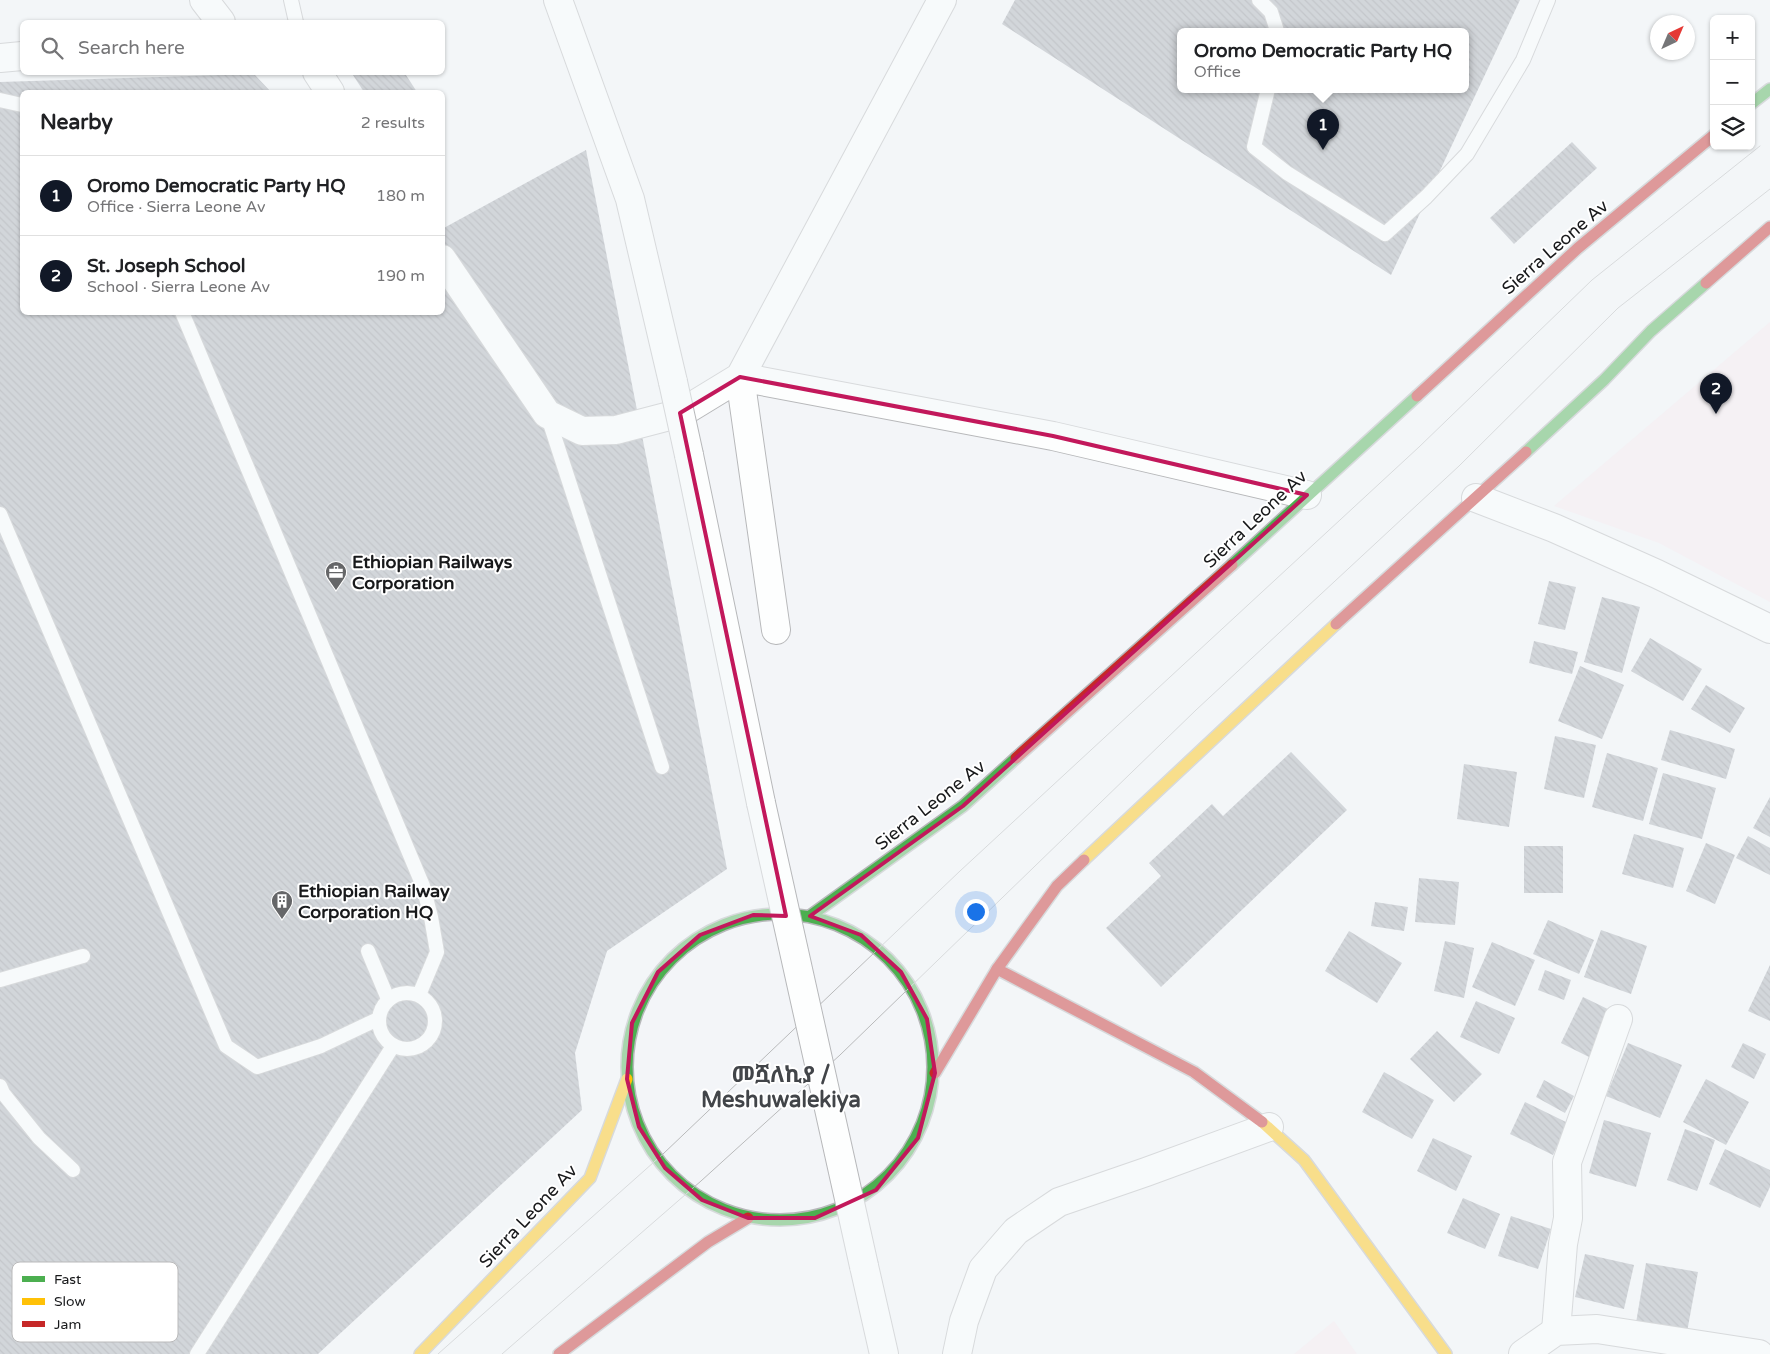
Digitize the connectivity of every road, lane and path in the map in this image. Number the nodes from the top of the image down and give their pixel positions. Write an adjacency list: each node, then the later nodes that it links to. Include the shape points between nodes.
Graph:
1 (204, 0): 7 (street)
2 (291, 0): 8 (lane)
3 (558, 0): 51 (street, bridge, via 630,199 673,382 761,803)
4 (942, 0): 23 (street)
5 (1259, 0): 9 (lane, via 1271,12)
6 (1548, 0): 15 (lane, via 1523,60 1467,154 1385,234 1287,173 1254,147)
7 (219, 20)
8 (296, 20)
9 (1276, 28)
10 (20, 56): 11 (street)
11 (0, 58)
12 (319, 75): 14 (street)
13 (1770, 89): 17 (main road)
14 (329, 90)
15 (1267, 93)
16 (0, 100): 18 (lane)
17 (1755, 101)
18 (20, 105)
19 (1710, 138): 25 (main road, Sierra Leone Av, via 1578,248)
20 (1770, 227): 26 (main road, via 1651,331 1604,380)
21 (445, 263): 24 (street)
22 (183, 315): 36 (lane, via 423,886 437,952)
23 (740, 376): 24 (street, via 681,413 616,430 582,431); 25 (street, via 1053,436); 29 (street)
24 (547, 414): 30 (lane)
25 (1307, 495): 31 (main road, Sierra Leone Av, via 963,806)
26 (1476, 498): 28 (street, via 1554,528); 34 (main road, via 1317,641 1057,886)
27 (0, 514): 38 (lane, via 226,1046 258,1067 321,1046)
28 (1770, 629)
29 (776, 630)
30 (662, 767)
31 (810, 916): 41 (main road, via 861,935 901,972 927,1019); 42 (main road, via 753,915 700,935 658,972 632,1023)
32 (368, 951): 37 (lane)
33 (83, 956): 35 (lane)
34 (997, 969): 41 (main road); 44 (main road, via 1194,1072)
35 (0, 980)
36 (419, 995): 37 (lane, via 408,992); 40 (lane, via 434,1011 434,1033 417,1048)
37 (388, 999): 38 (lane)
38 (378, 1019): 40 (lane, via 380,1030)
39 (1618, 1019): 47 (street, via 1567,1162 1568,1218)
40 (393, 1046): 48 (lane)
41 (935, 1073): 46 (main road, via 918,1138 876,1190 815,1218)
42 (626, 1079): 46 (main road, via 639,1127 665,1168 702,1200); 49 (main road, Sierra Leone Av, via 590,1178)
43 (0, 1086): 45 (lane, via 39,1138)
44 (1269, 1127): 52 (street, via 1059,1202 1016,1231 983,1269 964,1321); 53 (main road, via 1304,1160)
45 (73, 1170)
46 (748, 1218): 50 (main road, via 708,1242)
47 (1556, 1331): 54 (street); 55 (street, via 1597,1329)
48 (197, 1354)
49 (420, 1354)
50 (559, 1354)
51 (884, 1354)
52 (957, 1354)
53 (1446, 1354)
54 (1523, 1354)
55 (1758, 1354)

